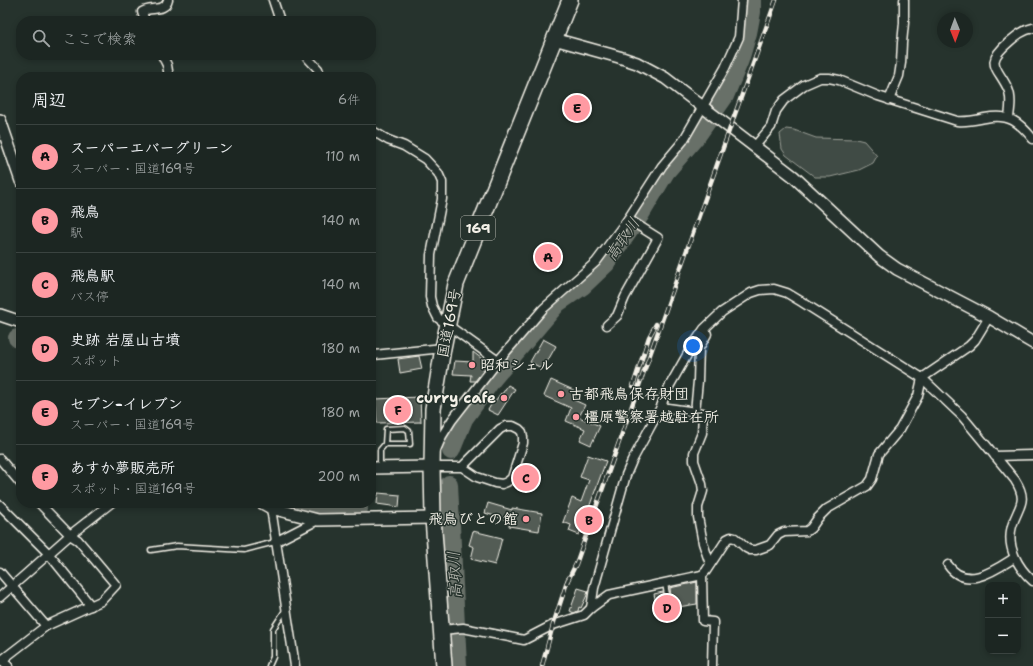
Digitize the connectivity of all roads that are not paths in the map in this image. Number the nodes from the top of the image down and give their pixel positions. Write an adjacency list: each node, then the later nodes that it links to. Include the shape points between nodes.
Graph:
1 (168, 0): 6 (street, via 162,8 144,10)
2 (273, 0): 7 (street)
3 (570, 0): 9 (highway, 国道169号 / 169)
4 (742, 0): 15 (street, via 739,37)
5 (904, 0): 14 (street, via 901,63 899,76)
6 (143, 16)
7 (278, 16)
8 (1033, 28): 16 (street, via 1018,35 995,56 994,64 1010,97)
9 (554, 39): 15 (street, via 637,63 665,78); 26 (highway, 国道169号 / 169, via 456,284)
10 (164, 60): 12 (street)
11 (310, 60): 13 (street)
12 (168, 72)
13 (319, 72)
14 (889, 100): 16 (street, via 957,121); 20 (street, via 839,80 830,78 812,81 779,106 771,127)
15 (704, 109): 20 (street); 22 (street, via 683,141 662,166)
16 (1009, 117): 19 (street)
17 (0, 120): 21 (street)
18 (376, 133): 26 (street, via 404,146 425,160 438,173 442,182 442,199 431,255 430,298 434,313)
19 (1033, 140)
20 (755, 146): 24 (street, via 793,176 879,256 897,269)
21 (16, 166)
22 (632, 222): 27 (street, via 658,238 617,316); 32 (street, via 596,262 543,309)
23 (0, 315): 25 (street)
24 (989, 317): 29 (street); 33 (street, via 969,346)
25 (16, 320)
26 (448, 325): 30 (highway, 国道169号 / 169); 32 (street)
27 (607, 325)
28 (704, 329): 33 (street, via 722,312 751,293 774,289 797,299); 34 (street, via 666,392); 35 (street, via 707,334 699,348)
29 (1033, 343)
30 (443, 348): 31 (street); 41 (highway, 国道169号 / 169, via 433,409)
31 (376, 355)
32 (498, 361): 41 (street, via 446,428 437,447)
33 (922, 378): 38 (street, via 962,416); 56 (street, via 914,404 900,429 879,454 872,479 867,486 827,509 807,531 784,532 770,545 750,550 731,537)
34 (660, 408): 35 (street); 66 (street, via 626,475 594,588)
35 (695, 412): 56 (street, via 703,413 702,433 694,453 694,461 703,491 698,517)
36 (385, 444): 36 (lane, via 386,429 405,428 409,431 410,444); 40 (lane, via 380,450)
37 (1033, 455): 38 (street)
38 (995, 456): 55 (street, via 1015,480 1022,496 1010,532)
39 (0, 460): 43 (street)
40 (376, 467): 41 (street)
41 (432, 467): 42 (street); 49 (highway, 国道169号 / 169)
42 (462, 467): 42 (street, via 500,429 513,426 522,432 523,443 512,478 507,482 495,483 477,477)
43 (16, 478)
44 (0, 505): 54 (street)
45 (44, 508): 51 (street)
46 (105, 508): 51 (street)
47 (267, 508): 52 (street)
48 (276, 508): 50 (street)
49 (433, 518): 50 (street); 69 (highway, 国道169号 / 169)
50 (318, 520): 52 (street)
51 (70, 535): 54 (street); 64 (street, via 78,540 116,585 101,601)
52 (275, 542): 53 (lane, via 244,550 177,546); 67 (street)
53 (152, 550)
54 (48, 554): 62 (street); 64 (street)
55 (1014, 558): 57 (street, via 992,572 976,577 962,576 952,571); 60 (street)
56 (710, 564): 59 (street)
57 (948, 565)
58 (0, 572): 62 (street)
59 (702, 575): 61 (street); 74 (street, via 702,621 713,622)
60 (1033, 581)
61 (665, 583): 65 (lane); 66 (street, via 614,593)
62 (12, 586): 63 (street); 68 (street)
63 (0, 597)
64 (91, 606): 68 (street)
65 (669, 607)
66 (591, 608): 69 (street, via 584,615 553,625 524,640 463,628)
67 (286, 609): 71 (lane, via 273,630 273,657); 72 (street)
68 (46, 626): 70 (street)
69 (441, 630): 73 (highway, 国道169号 / 169)
70 (3, 662)
71 (269, 666)
72 (295, 666)
73 (444, 666)
74 (712, 666)

